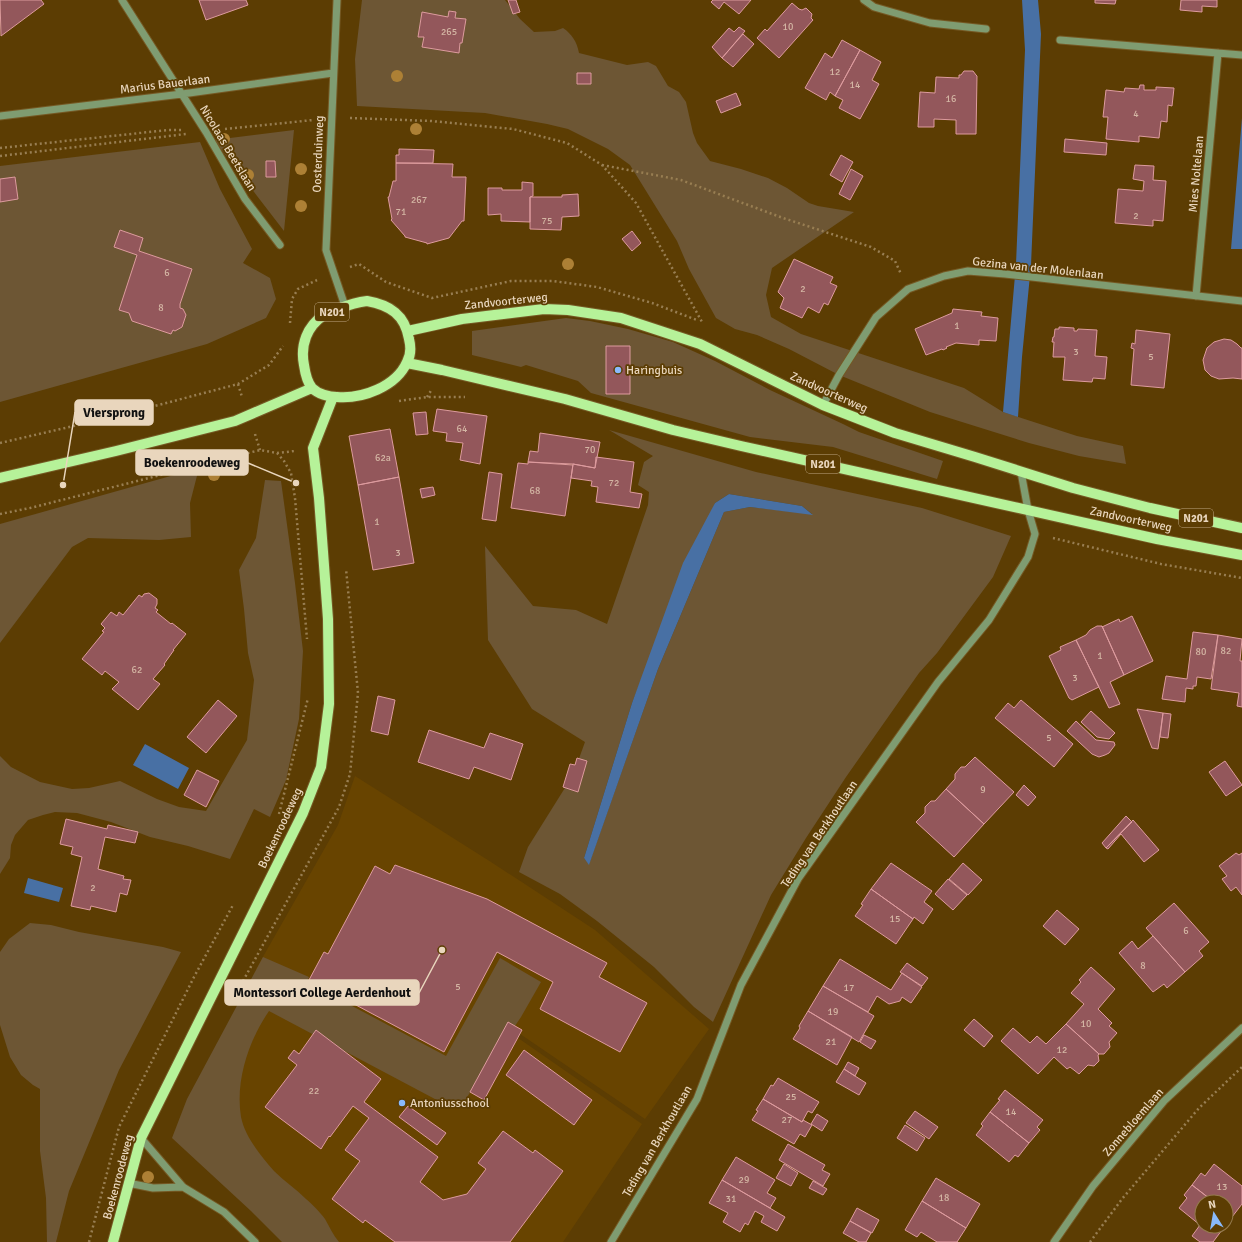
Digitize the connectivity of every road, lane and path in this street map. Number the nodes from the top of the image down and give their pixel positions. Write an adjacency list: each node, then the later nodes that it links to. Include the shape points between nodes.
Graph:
1 (122, 0): 9 (street, Nicolaas Beetslaan)
2 (337, 0): 8 (street, Oosterduinweg)
3 (864, 0): 4 (street, via 874,7 930,23)
4 (986, 29)
5 (1060, 40): 6 (street)
6 (1218, 53): 7 (street); 19 (street, Mies Noltelaan)
7 (1241, 55)
8 (333, 73): 9 (street, Marius Bauerlaan); 11 (street, Oosterduinweg)
9 (182, 94): 10 (street, Marius Bauerlaan); 12 (street, Nicolaas Beetslaan)
10 (0, 116)
11 (331, 118): 12 (path); 15 (path, via 431,121 512,129 567,144); 18 (street, Oosterduinweg, via 326,250)
12 (206, 132): 13 (path, via 168,130); 14 (path); 16 (street, Nicolaas Beetslaan, via 245,199)
13 (0, 148)
14 (0, 156)
15 (602, 165): 17 (path, via 682,180 782,218 871,247); 22 (path, via 636,203)
16 (280, 245)
17 (895, 261)
18 (334, 272): 21 (street, Oosterduinweg); 23 (path, via 359,264 386,282 432,298); 24 (path, via 298,289 292,299)
19 (1196, 296): 20 (street, Gezina van der Molenlaan); 32 (street, Gezina van der Molenlaan, via 968,271 944,276 908,289 876,317 838,375)
20 (1242, 301)
21 (345, 306): 25 (main road, N201, via 367,301 381,305 400,316); 29 (main road, N201, via 324,314 306,335 303,359)
22 (702, 322)
23 (444, 323): 25 (main road, Zandvoorterweg / N201); 32 (main road, Zandvoorterweg / N201, via 544,309 621,318 700,344)
24 (289, 329)
25 (408, 331): 27 (main road, N201, via 411,353)
26 (286, 340): 33 (path, via 269,365 238,384)
27 (407, 364): 28 (main road, Zandvoorterweg / N201); 30 (main road, via 398,375 375,391 354,397)
28 (442, 370): 31 (path); 36 (main road, Zandvoorterweg / N201, via 564,399 673,430)
29 (312, 388): 30 (main road); 35 (main road, via 235,421)
30 (333, 397): 48 (main road, Boekenroodeweg, via 313,448 328,619 329,704 321,767 303,813)
31 (427, 397)
32 (823, 406): 34 (main road, Zandvoorterweg / N201, via 895,433)
33 (0, 443)
34 (1021, 472): 36 (street); 38 (main road, Zandvoorterweg / N201, via 1150,508)
35 (0, 478)
36 (1028, 510): 39 (street); 40 (main road, Zandvoorterweg / N201)
37 (0, 514): 42 (path, via 260,450 277,453 291,473)
38 (1242, 528)
39 (1035, 534): 41 (path, via 1161,564); 54 (street, Teding van Berkhoutlaan, via 1028,557 988,620 938,682 798,879 741,985 697,1099)
40 (1242, 555)
41 (1242, 578)
42 (307, 640)
43 (308, 692): 44 (path)
44 (278, 819)
45 (235, 902): 51 (path, Boekenroodeweg, via 194,977 119,1127)
46 (1242, 1028): 55 (street, Zonnebloemlaan, via 1164,1101 1093,1186)
47 (1242, 1067): 56 (path, via 1199,1108 1122,1199)
48 (141, 1138): 49 (main road, Boekenroodeweg); 50 (street)
49 (128, 1183): 50 (street, via 153,1188); 52 (main road, Boekenroodeweg)
50 (183, 1187): 53 (street, via 224,1212)
51 (89, 1242)
52 (113, 1242)
53 (255, 1242)
54 (611, 1242)
55 (1054, 1242)
56 (1090, 1242)

